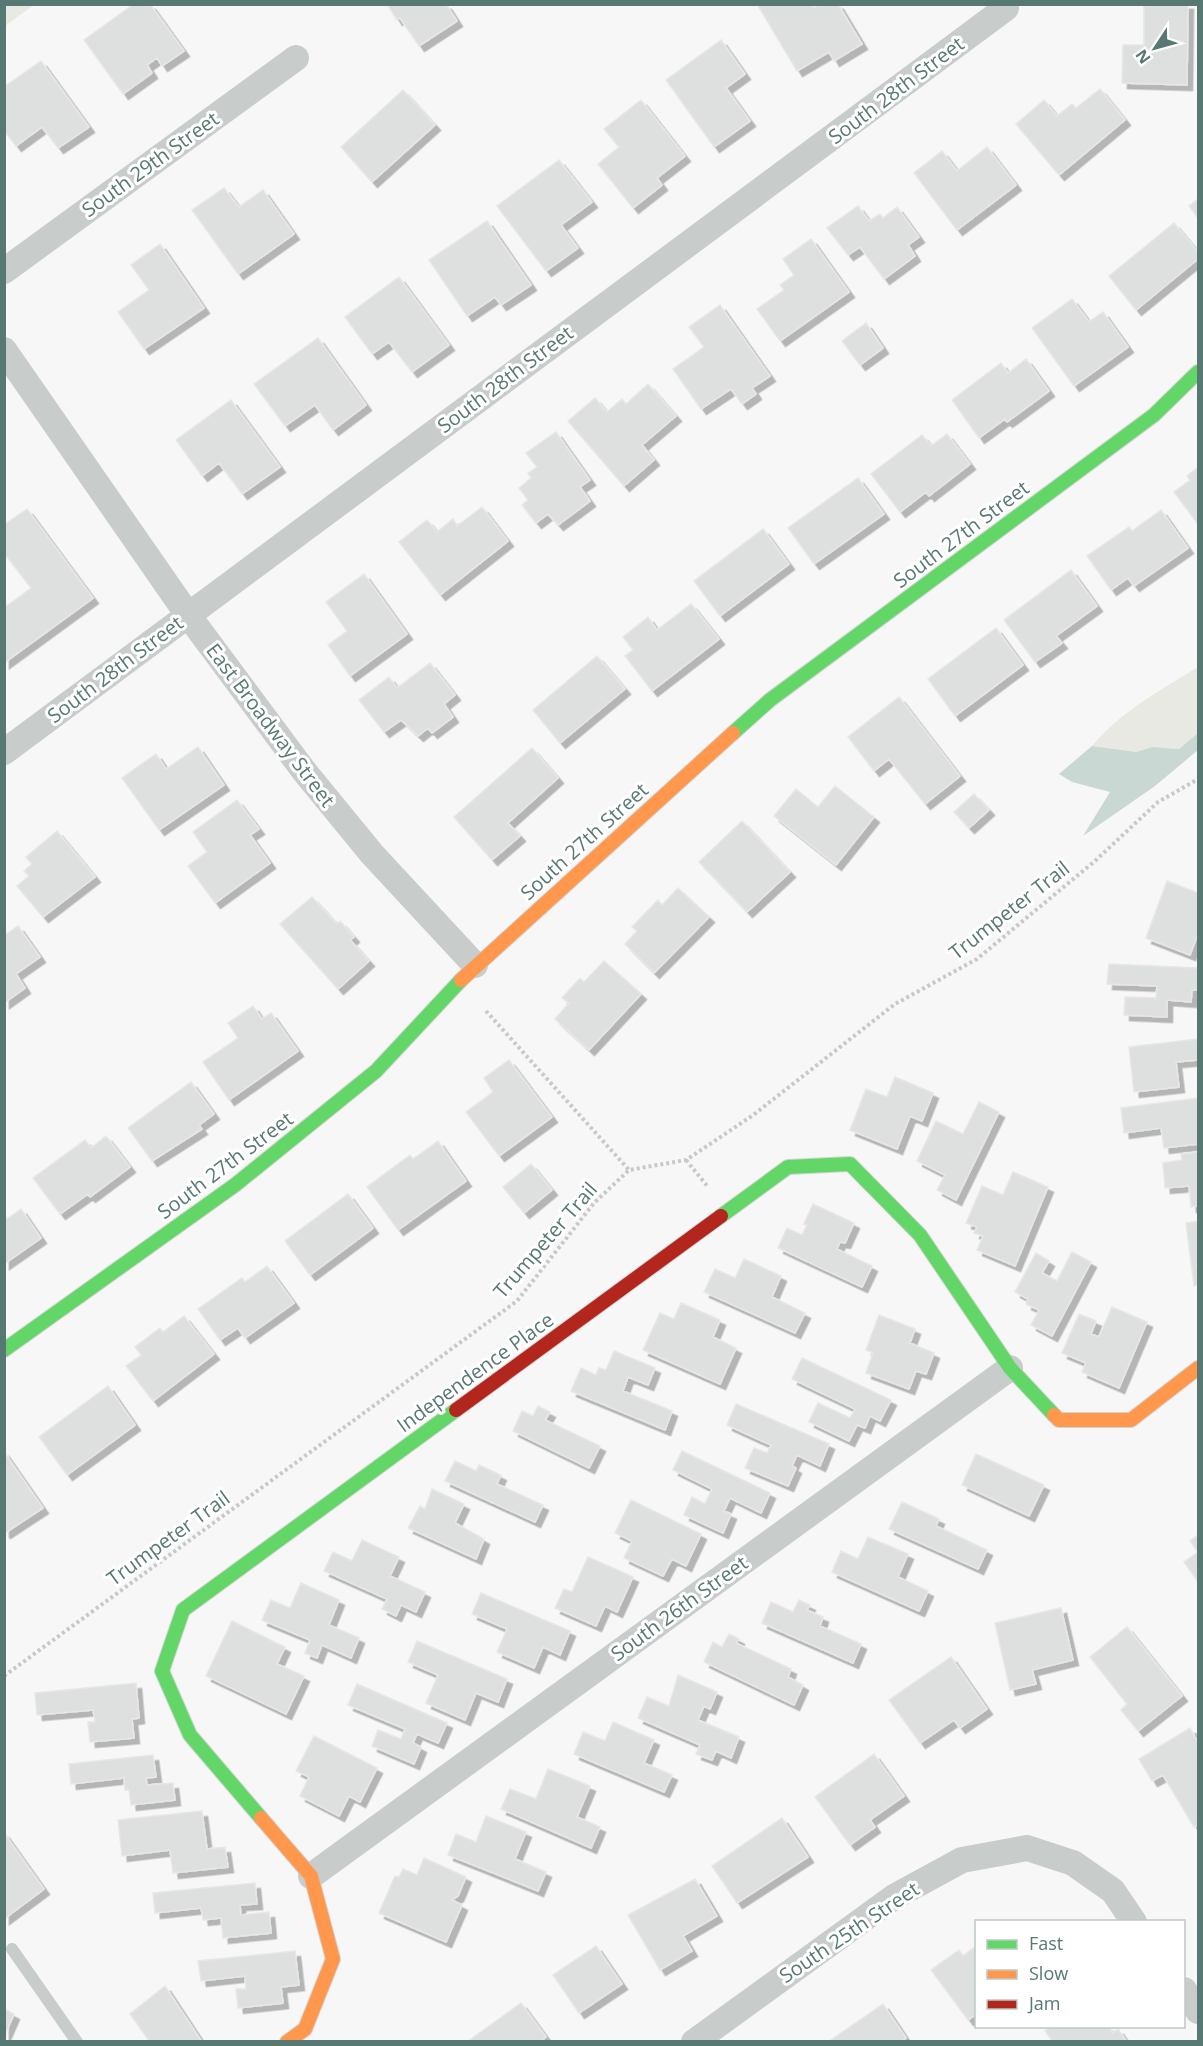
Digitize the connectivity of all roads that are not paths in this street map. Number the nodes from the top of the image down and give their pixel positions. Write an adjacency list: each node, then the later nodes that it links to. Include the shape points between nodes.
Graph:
1 (1006, 8): 6 (street, South 28th Street)
2 (296, 58): 3 (street, South 29th Street)
3 (4, 271)
4 (4, 350): 6 (street, East Broadway Street)
5 (1198, 372): 8 (street, South 27th Street, via 1154,415 770,700)
6 (188, 615): 7 (street, South 28th Street); 8 (street, East Broadway Street, via 364,845)
7 (5, 752)
8 (475, 965): 9 (street, South 27th Street, via 376,1071 235,1185)
9 (4, 1350)
10 (1010, 1368): 11 (street, via 1059,1420 1131,1420); 12 (street, South 26th Street); 12 (street, Independence Place, via 920,1235 850,1164 788,1167 779,1173 183,1611 162,1671 190,1735)
11 (1198, 1368)
12 (311, 1876): 19 (street, via 333,1959 305,2029)
13 (1133, 1920): 17 (street, South 25th Street, via 1113,1891 1073,1863 1027,1848 962,1860 894,1897)
14 (12, 1949): 18 (lane)
15 (1185, 1992): 16 (street)
16 (1198, 2011)
17 (699, 2040)
18 (76, 2042)
19 (287, 2042)

